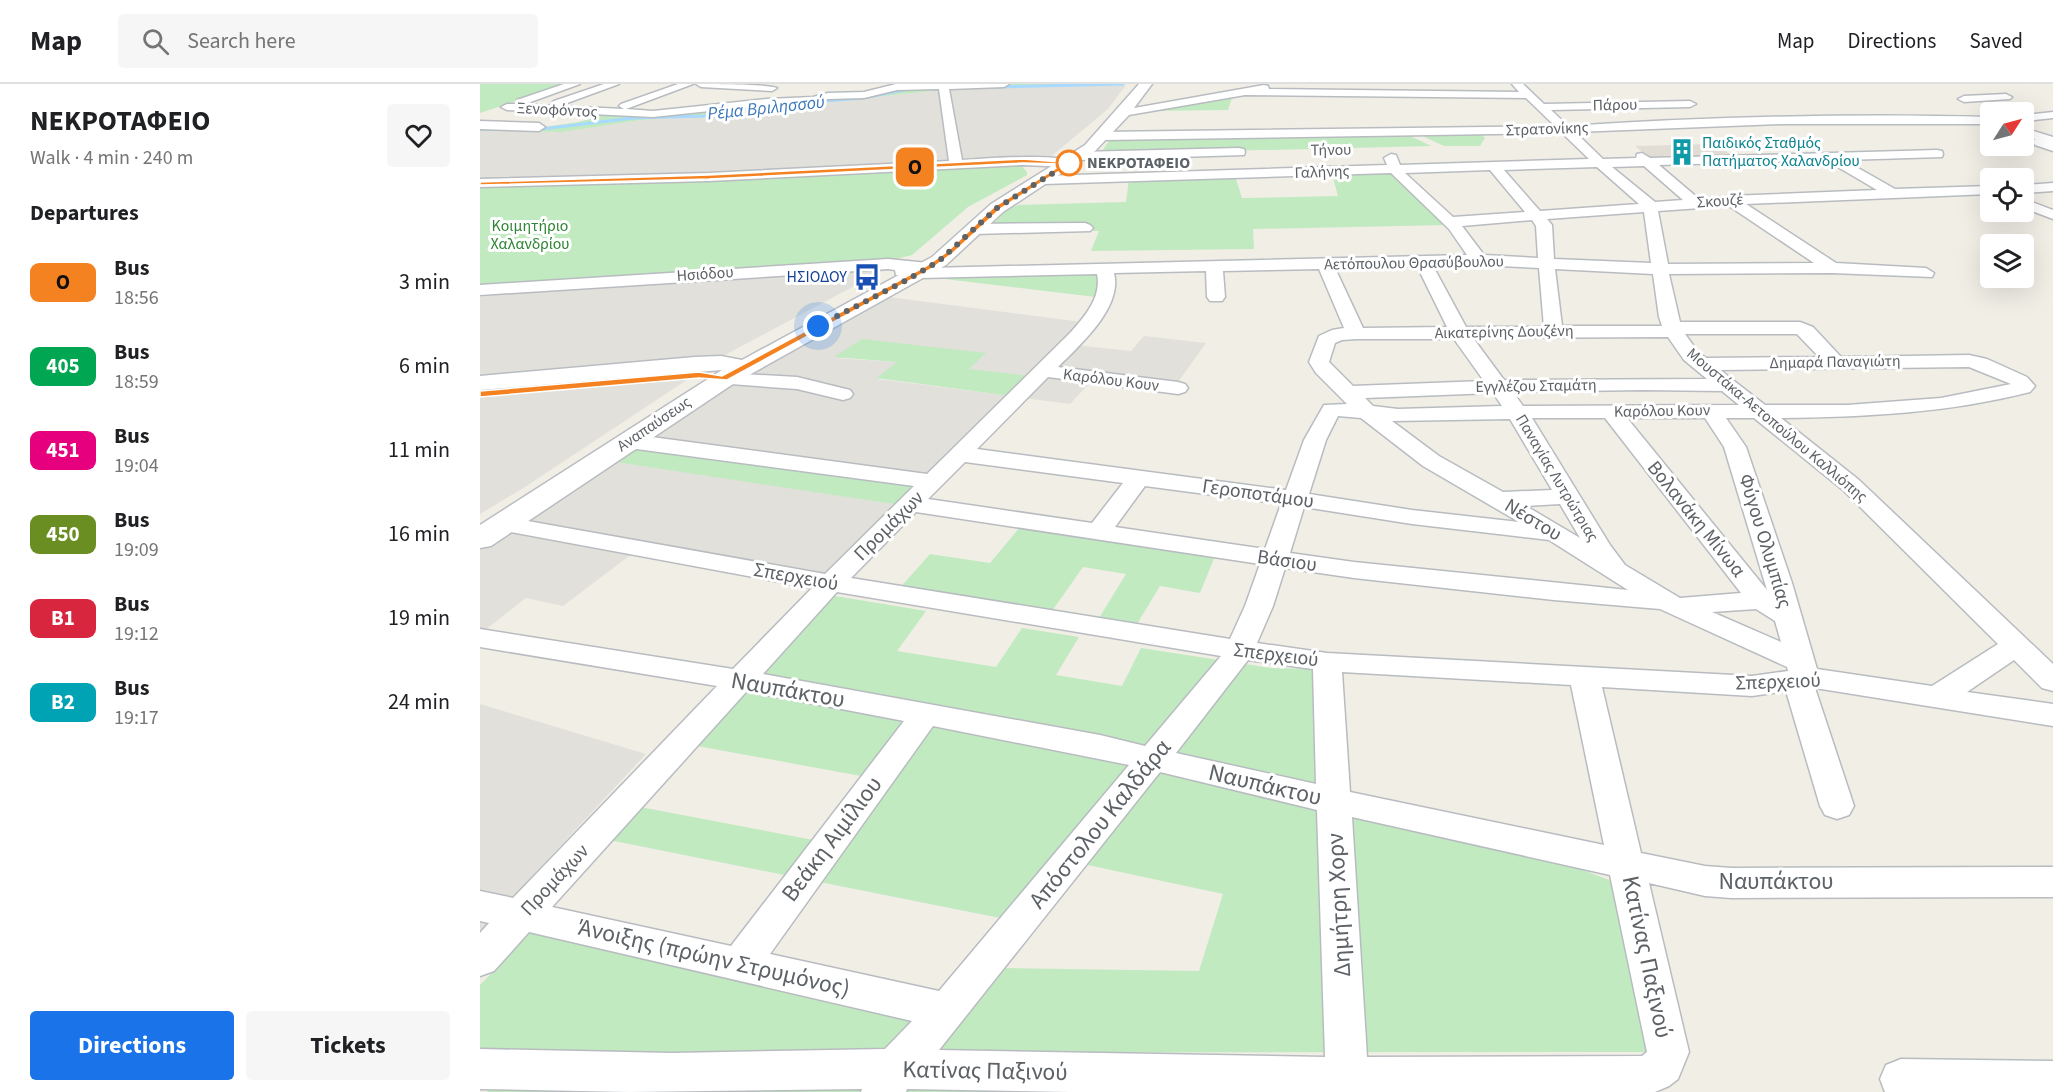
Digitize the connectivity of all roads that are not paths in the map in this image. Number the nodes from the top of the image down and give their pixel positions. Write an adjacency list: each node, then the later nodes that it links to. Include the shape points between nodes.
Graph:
1 (576, 84): 32 (street)
2 (614, 84): 29 (street)
3 (688, 84): 33 (street)
4 (701, 84): 13 (street)
5 (1004, 84): 15 (street)
6 (1132, 84): 41 (main road, Αναπαύσεως)
7 (1146, 84): 41 (main road, Αναπαύσεως)
8 (1280, 84): 20 (street)
9 (1313, 84): 21 (street)
10 (1414, 84): 21 (street)
11 (1517, 84): 22 (street)
12 (850, 85): 14 (street); 17 (street); 23 (street)
13 (754, 86): 16 (street); 30 (street)
14 (897, 87): 15 (street); 23 (street, via 870,94)
15 (935, 87): 77 (street)
16 (785, 88)
17 (809, 88)
18 (1447, 89): 21 (street); 22 (street); 28 (street, via 1447,100)
19 (1592, 91): 25 (street)
20 (1248, 92): 21 (street); 41 (street)
21 (1344, 92)
22 (1529, 95): 31 (street)
23 (828, 96): 30 (street, Ξενοφόντος)
24 (2006, 97): 34 (street, via 1964,99)
25 (1608, 105): 31 (street, Πάρου); 45 (street, Πάρου, via 1686,100)
26 (1810, 107): 40 (street)
27 (1838, 107): 43 (street, via 1876,112)
28 (1455, 108)
29 (540, 109): 32 (street, Ξενοφόντος); 33 (street, Ξενοφόντος)
30 (693, 110): 33 (street, Ξενοφόντος, via 653,114)
31 (1544, 110): 35 (street, Πάρου); 50 (street)
32 (493, 111)
33 (608, 112): 46 (street)
34 (1980, 112)
35 (1526, 113)
36 (2050, 117): 38 (street)
37 (1468, 118): 51 (street)
38 (2034, 118)
39 (1396, 119): 52 (street)
40 (1822, 119): 42 (street, Στρατονίκης); 43 (street, Στρατονίκης)
41 (1105, 120): 52 (street, Στρατονίκης, via 1308,140); 74 (main road, Αναπαύσεως); 74 (main road, Αναπαύσεως)
42 (1783, 120): 45 (street, Στρατονίκης); 53 (street)
43 (1892, 120): 44 (street, Στρατονίκης)
44 (1980, 120)
45 (1719, 122): 49 (street, Στρατονίκης); 54 (street)
46 (574, 123)
47 (480, 125): 48 (street)
48 (549, 126)
49 (1606, 127): 50 (street, Στρατονίκης); 56 (street)
50 (1567, 130): 51 (street, Στρατονίκης); 62 (street)
51 (1482, 131): 52 (street, Στρατονίκης); 57 (street, via 1495,134); 63 (street, via 1488,137)
52 (1404, 132): 58 (street)
53 (1806, 134)
54 (1744, 135)
55 (2034, 135): 64 (street, via 2049,140 2040,143)
56 (1620, 139)
57 (1502, 141)
58 (1434, 144)
59 (1722, 144): 73 (street)
60 (1762, 144): 72 (street)
61 (1564, 145): 62 (street)
62 (1583, 145): 76 (street)
63 (1483, 147)
64 (2053, 147)
65 (1387, 149): 80 (street)
66 (1634, 150): 75 (street)
67 (1447, 151): 79 (street)
68 (1249, 152): 71 (street)
69 (1831, 152): 70 (street); 72 (street, Γαλήνης); 88 (street)
70 (1938, 153)
71 (1189, 154): 74 (street); 81 (street)
72 (1789, 157): 73 (street, Γαλήνης)
73 (1744, 159): 75 (street, Γαλήνης); 86 (street, via 1760,179 1729,189)
74 (1067, 160): 77 (street); 82 (main road, Αναπαύσεως); 104 (main road, Αναπαύσεως, via 979,208)
75 (1648, 162): 76 (street, Γαλήνης); 86 (street)
76 (1601, 164): 78 (street, Γαλήνης); 91 (street)
77 (956, 165): 83 (street)
78 (1493, 166): 79 (street, Γαλήνης); 93 (street)
79 (1460, 167): 80 (street, Γαλήνης)
80 (1395, 170): 81 (street, Γαλήνης, via 1302,167); 95 (street)
81 (1192, 176): 82 (street, Γαλήνης)
82 (1043, 180): 97 (main road, Αναπαύσεως, via 997,208)
83 (480, 183)
84 (2053, 187): 85 (street)
85 (2034, 188)
86 (1681, 190): 90 (street)
87 (1980, 191): 88 (street, Σκουζέ)
88 (1895, 195): 89 (street, Σκουζέ)
89 (1730, 200): 90 (street, Σκουζέ); 103 (street)
90 (1695, 203): 91 (street, Σκουζέ)
91 (1650, 206): 93 (street, Σκουζέ); 106 (street, Μουστάκα-Αετοπούλου Καλλιόπης)
92 (2034, 207): 94 (street)
93 (1535, 215): 95 (street, Σκουζέ); 100 (street, via 1544,225)
94 (2053, 215)
95 (1450, 222): 98 (street, via 1469,242)
96 (1085, 228): 97 (street)
97 (974, 229): 104 (main road, Αναπαύσεως, via 951,252)
98 (1478, 260): 99 (street, Αετόπουλου Θρασύβουλου); 100 (street, Αετόπουλου Θρασύβουλου)
99 (1423, 261): 101 (street, Αετόπουλου Θρασύβουλου); 111 (street, Παναγίας Λυτρώτριας)
100 (1545, 263): 106 (street, Αετόπουλου Θρασύβουλου); 112 (street)
101 (1325, 264): 102 (street, Αετόπουλου Θρασύβουλου); 113 (street)
102 (1214, 267): 105 (street, Αετόπουλου Θρασύβουλου); 109 (street)
103 (1832, 268): 106 (street, Αετόπουλου Θρασύβουλου); 107 (street, Αετόπουλου Θρασύβουλου)
104 (916, 269): 105 (street, Αετόπουλου Θρασύβουλου); 108 (street, Ησιόδου, via 844,265); 116 (main road, Αναπαύσεως)
105 (1104, 269): 117 (street, Προμάχων, via 1107,284 1099,308)
106 (1662, 269): 110 (street, Μουστάκα-Αετοπούλου Καλλιόπης)
107 (1926, 273)
108 (480, 290)
109 (1216, 297)
110 (1673, 330): 112 (street, Αικατερίνης Δουζένη); 114 (street, Αικατερίνης Δουζένη, via 1800,328); 115 (street, Μουστάκα-Αετοπούλου Καλλιόπης)
111 (1459, 332): 112 (street, Αικατερίνης Δουζένη); 113 (street, Αικατερίνης Δουζένη); 121 (street, Παναγίας Λυτρώτριας)
112 (1554, 332)
113 (1345, 334): 123 (street, Νέστου, via 1325,342 1319,362)
114 (1831, 359): 115 (street, Δημαρά Παναγιώτη); 120 (street, Δημαρά Παναγιώτη, via 1969,361)
115 (1696, 360): 119 (street, Μουστάκα-Αετοπούλου Καλλιόπης)
116 (722, 371): 118 (main road); 124 (main road); 125 (street); 132 (main road, Αναπαύσεως); 140 (main road, Αναπαύσεως)
117 (1045, 371): 122 (street, Καρόλου Κουν); 133 (street, Προμάχων)
118 (480, 383)
119 (1725, 385): 121 (street, Εγγλέζου Σταμάτη); 127 (street, Μουστάκα-Αετοπούλου Καλλιόπης)
120 (2025, 386): 127 (street, Καρόλου Κουν, via 1916,407)
121 (1500, 387): 123 (street, Εγγλέζου Σταμάτη); 130 (street, Παναγίας Λυτρώτριας)
122 (1178, 388)
123 (1347, 393): 129 (street, Νέστου)
124 (480, 394)
125 (843, 394)
126 (1710, 410): 127 (street, Καρόλου Κουν); 128 (street, Καρόλου Κουν); 149 (street, Φύγου Ολυμπίας, via 1735,447)
127 (1757, 411): 152 (street, Μουστάκα-Αετοπούλου Καλλιόπης, via 1851,485)
128 (1611, 412): 130 (street, Καρόλου Κουν); 147 (street, Βολανάκη Μίνωα)
129 (1368, 413): 130 (street, Καρόλου Κουν); 131 (street, Νέστου); 137 (street, Καρόλου Κουν, via 1331,409 1315,440)
130 (1522, 420): 131 (street); 136 (street, Παναγίας Λυτρώτριας)
131 (1390, 432): 138 (street, Νέστου)
132 (629, 441): 135 (street); 140 (main road, Αναπαύσεως)
133 (960, 454): 134 (street, Γεροποτάμου); 135 (street, Προμάχων)
134 (1139, 478): 137 (street, Γεροποτάμου); 141 (street)
135 (933, 482): 139 (street, Προμάχων)
136 (1569, 496): 138 (street); 145 (street, Παναγίας Λυτρώτριας)
137 (1297, 499): 142 (street, Γεροποτάμου); 144 (street, Απόστολου Καλδάρα)
138 (1498, 500): 142 (street, Νέστου)
139 (911, 504): 141 (street, Βάσιου); 146 (street, Προμάχων)
140 (492, 520): 143 (main road, Αναπαύσεως); 146 (street, Σπερχειού)
141 (1099, 532): 144 (street, Βάσιου)
142 (1556, 534): 145 (street, Νέστου)
143 (480, 539)
144 (1275, 560): 148 (street, Βάσιου); 151 (street, Απόστολου Καλδάρα)
145 (1617, 571): 148 (street, Νέστου)
146 (831, 583): 151 (street, Σπερχειού); 156 (street, Προμάχων)
147 (1761, 600): 148 (street, Βάσιου); 149 (street, Βολανάκη Μίνωα)
148 (1670, 604): 154 (street, Νέστου)
149 (1789, 617): 154 (street, Φύγου Ολυμπίας)
150 (480, 638): 156 (street, Ναυπάκτου)
151 (1240, 650): 153 (street, Σπερχειού); 160 (street, Απόστολου Καλδάρα)
152 (2039, 660): 157 (street)
153 (1328, 662): 155 (street, Σπερχειού); 161 (street, Δημήτρη Χορν)
154 (1801, 672): 155 (street, Σπερχειού, via 1774,684 1752,686); 157 (street, Σπερχειού); 162 (street, Φύγου Ολυμπίας)
155 (1584, 675): 163 (street, Κατίνας Παξινού)
156 (739, 680): 158 (street, Ναυπάκτου); 166 (street, Προμάχων)
157 (1939, 696): 159 (street, Σπερχειού)
158 (924, 715): 160 (street, Ναυπάκτου); 168 (street, Βεάκη Αιμίλιου)
159 (2053, 715)
160 (1153, 758): 161 (street, Ναυπάκτου); 169 (street, Απόστολου Καλδάρα)
161 (1334, 801): 163 (street, Ναυπάκτου); 171 (street, Δημήτρη Χορν)
162 (1837, 806)
163 (1627, 863): 164 (street, Ναυπάκτου, via 1731,884); 171 (street, Κατίνας Παξινού, via 1668,1052 1656,1072 1645,1076)
164 (2053, 882)
165 (480, 906): 166 (street, Άνοιξης (πρώην Στρυμόνος))
166 (522, 915): 167 (street, Προμάχων); 168 (street, Άνοιξης (πρώην Στρυμόνος))
167 (480, 960)
168 (740, 964): 169 (street, Άνοιξης (πρώην Στρυμόνος))
169 (947, 1011): 173 (street, Απόστολου Καλδάρα)
170 (480, 1069): 173 (street, Κατίνας Παξινού)
171 (1347, 1077): 173 (street, Κατίνας Παξινού)
172 (1901, 1079): 174 (street)
173 (889, 1081)
174 (2053, 1081)

